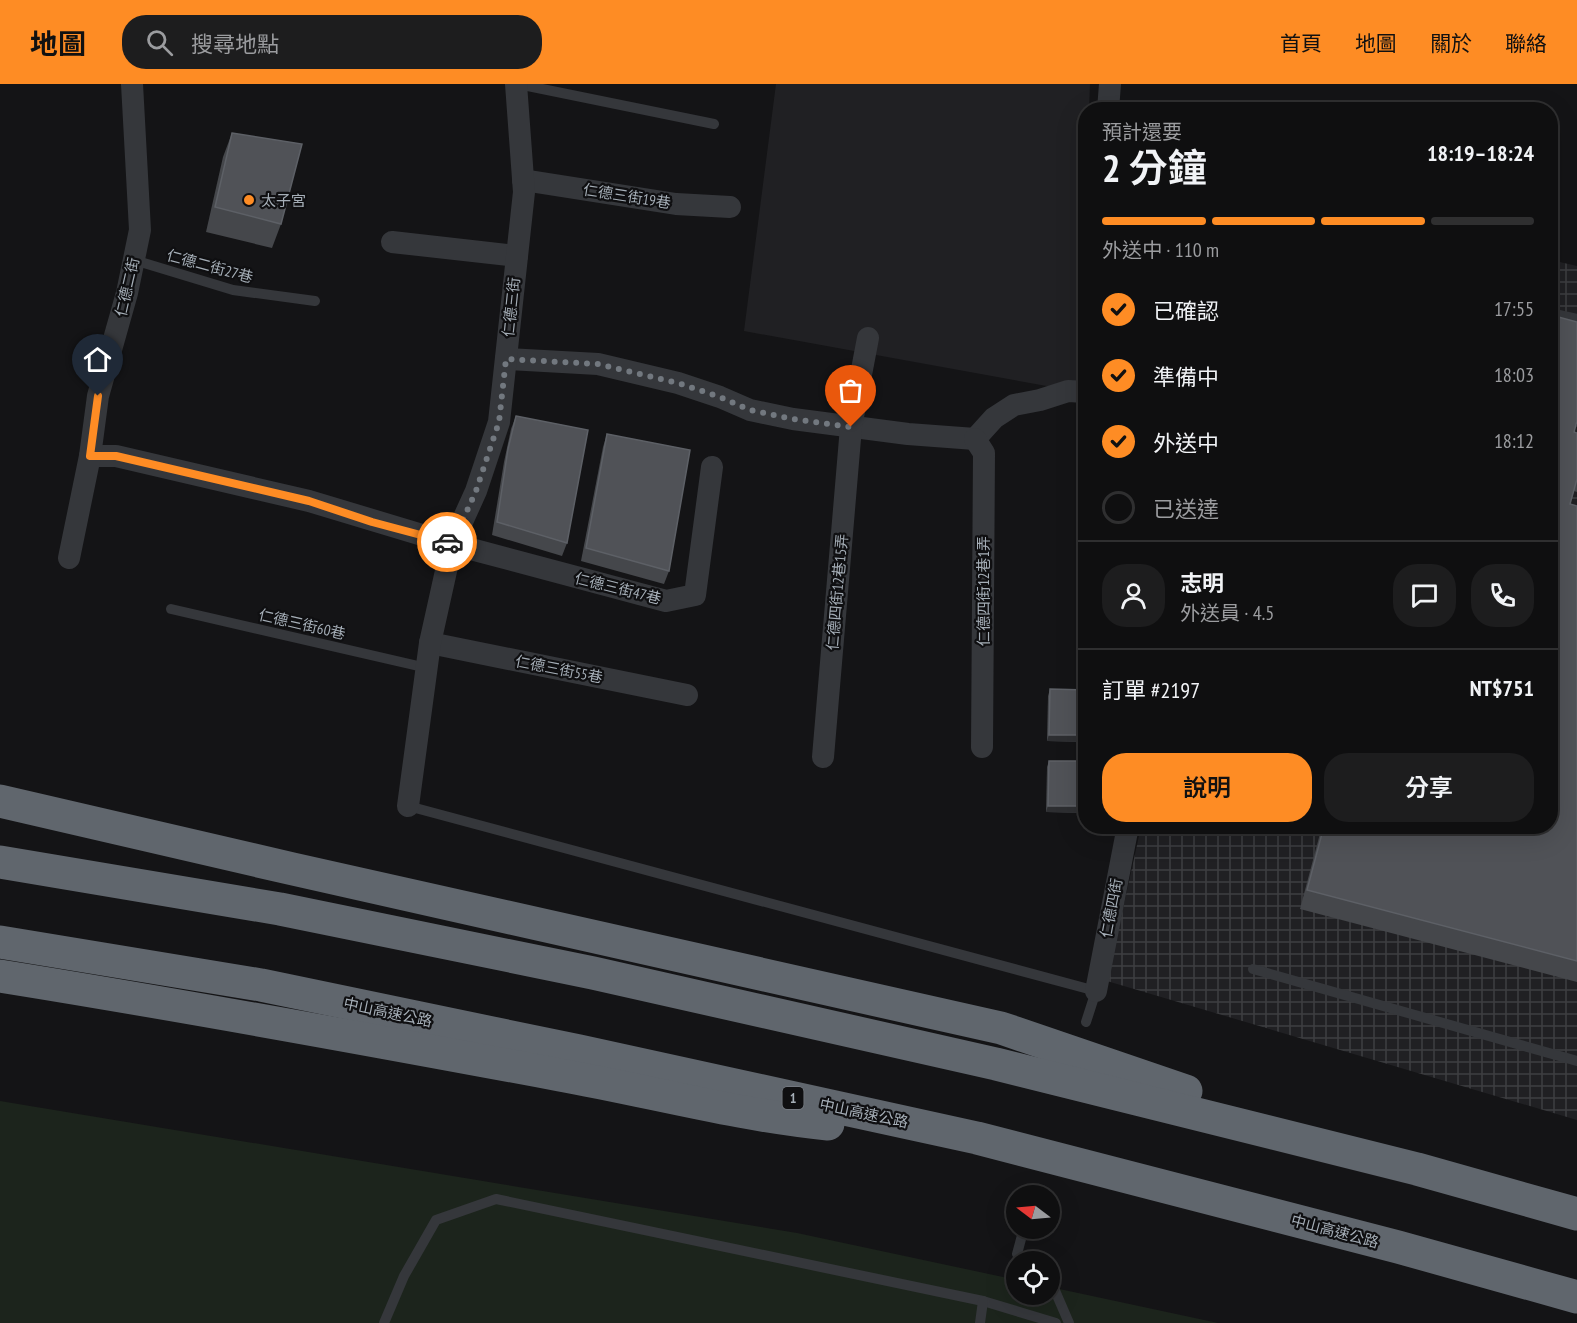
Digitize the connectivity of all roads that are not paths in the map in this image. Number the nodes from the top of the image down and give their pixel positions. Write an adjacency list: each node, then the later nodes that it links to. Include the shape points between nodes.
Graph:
1 (132, 84): 10 (street, 仁德二街, via 140,230)
2 (517, 84): 5 (lane); 6 (street, 仁德三街)
3 (1110, 84): 4 (street)
4 (1109, 102)
5 (714, 124)
6 (523, 180): 7 (street, 仁德三街19巷, via 676,204); 9 (street, 仁德三街)
7 (730, 207)
8 (392, 242): 9 (street)
9 (517, 256): 15 (street, 仁德三街)
10 (134, 260): 11 (lane, 仁德二街27巷, via 233,290); 19 (street, 仁德二街, via 98,396)
11 (315, 301)
12 (1558, 315): 13 (lane)
13 (1577, 319)
14 (868, 338): 17 (street, 仁德四街12巷15弄)
15 (506, 359): 17 (street, via 598,364 678,383 750,410); 21 (street, 仁德三街, via 499,422 476,491)
16 (1078, 392): 18 (street, via 1014,405 994,418)
17 (851, 427): 18 (street); 28 (street, 仁德四街12巷15弄)
18 (975, 439): 27 (street, 仁德四街12巷1弄, via 984,453)
19 (90, 456): 21 (street, via 116,456 309,501); 22 (street, 仁德二街)
20 (712, 467): 21 (street, 仁德三街47巷, via 695,595 666,601)
21 (452, 544): 24 (street, 仁德三街)
22 (69, 558)
23 (171, 609): 25 (lane, 仁德三街60巷)
24 (430, 643): 25 (street, 仁德三街); 26 (street, 仁德三街55巷)
25 (426, 668): 30 (street, 仁德三街)
26 (687, 695)
27 (982, 747)
28 (824, 757)
29 (0, 801): 40 (highway, via 1001,1028)
30 (408, 806): 36 (lane)
31 (1126, 834): 36 (street, 仁德四街)
32 (0, 862): 40 (highway, via 280,909 593,973 996,1064)
33 (0, 942): 39 (highway, 中山高速公路 / 1, via 273,987)
34 (1253, 969): 38 (lane)
35 (0, 976): 39 (highway, via 196,1008 782,1119)
36 (1096, 991): 37 (lane)
37 (1086, 1022)
38 (1577, 1061)
39 (977, 1138): 42 (highway, 中山高速公路 / 1)
40 (1418, 1169): 41 (highway)
41 (1577, 1214)
42 (1577, 1297)
43 (983, 1301): 45 (lane, via 496,1199 436,1220 404,1276); 46 (lane); 47 (lane)
44 (1060, 1302): 48 (lane)
45 (384, 1323)
46 (980, 1323)
47 (1056, 1323)
48 (1069, 1323)

